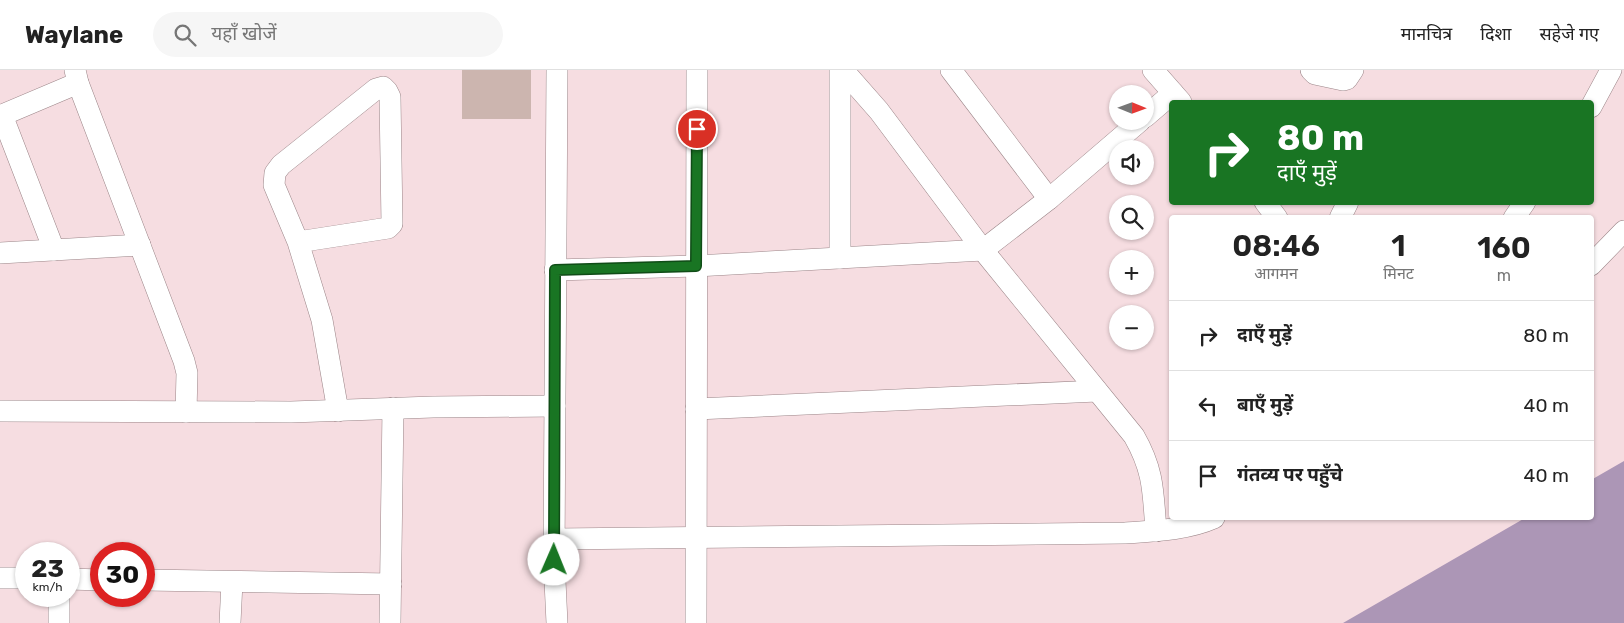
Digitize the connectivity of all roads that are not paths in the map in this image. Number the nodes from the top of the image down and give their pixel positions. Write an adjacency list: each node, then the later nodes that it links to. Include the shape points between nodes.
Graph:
1 (557, 70): 26 (street)
2 (697, 70): 25 (street)
3 (842, 70): 21 (street, via 879,111); 23 (street)
4 (951, 70): 16 (street)
5 (1154, 70): 10 (street)
6 (1311, 70): 7 (street, via 1315,74 1343,80)
7 (1353, 70)
8 (1611, 70): 11 (street)
9 (76, 77): 14 (street); 19 (street)
10 (1177, 98)
11 (1594, 101)
12 (1169, 103): 13 (street)
13 (1154, 112)
14 (1, 115): 20 (street)
15 (1130, 130): 16 (street)
16 (1050, 199): 21 (street)
17 (1624, 231): 24 (street)
18 (298, 242): 18 (street, via 388,228 392,224 390,98 383,87 376,89 275,173 274,185); 31 (street, via 322,320)
19 (140, 245): 20 (street); 33 (street, via 184,361 187,373)
20 (54, 250): 22 (street)
21 (983, 250): 23 (street); 27 (street)
22 (0, 253)
23 (840, 258): 25 (street)
24 (1594, 262)
25 (696, 266): 26 (street); 30 (street)
26 (555, 270): 28 (street)
27 (1097, 391): 30 (street); 35 (street, via 1134,436 1144,454 1151,474)
28 (554, 406): 29 (street); 37 (street)
29 (393, 408): 31 (street); 42 (street)
30 (696, 409): 36 (street)
31 (338, 410): 33 (street)
32 (0, 412): 33 (street)
33 (186, 412)
34 (1209, 520): 35 (street)
35 (1156, 531): 36 (street)
36 (696, 538): 37 (street); 48 (street)
37 (554, 539): 47 (street)
38 (0, 578): 39 (street)
39 (15, 578)
40 (155, 580): 41 (street)
41 (232, 582): 42 (street); 45 (street)
42 (391, 584): 46 (street)
43 (59, 607): 44 (street)
44 (58, 623)
45 (230, 623)
46 (390, 623)
47 (557, 623)
48 (696, 623)

